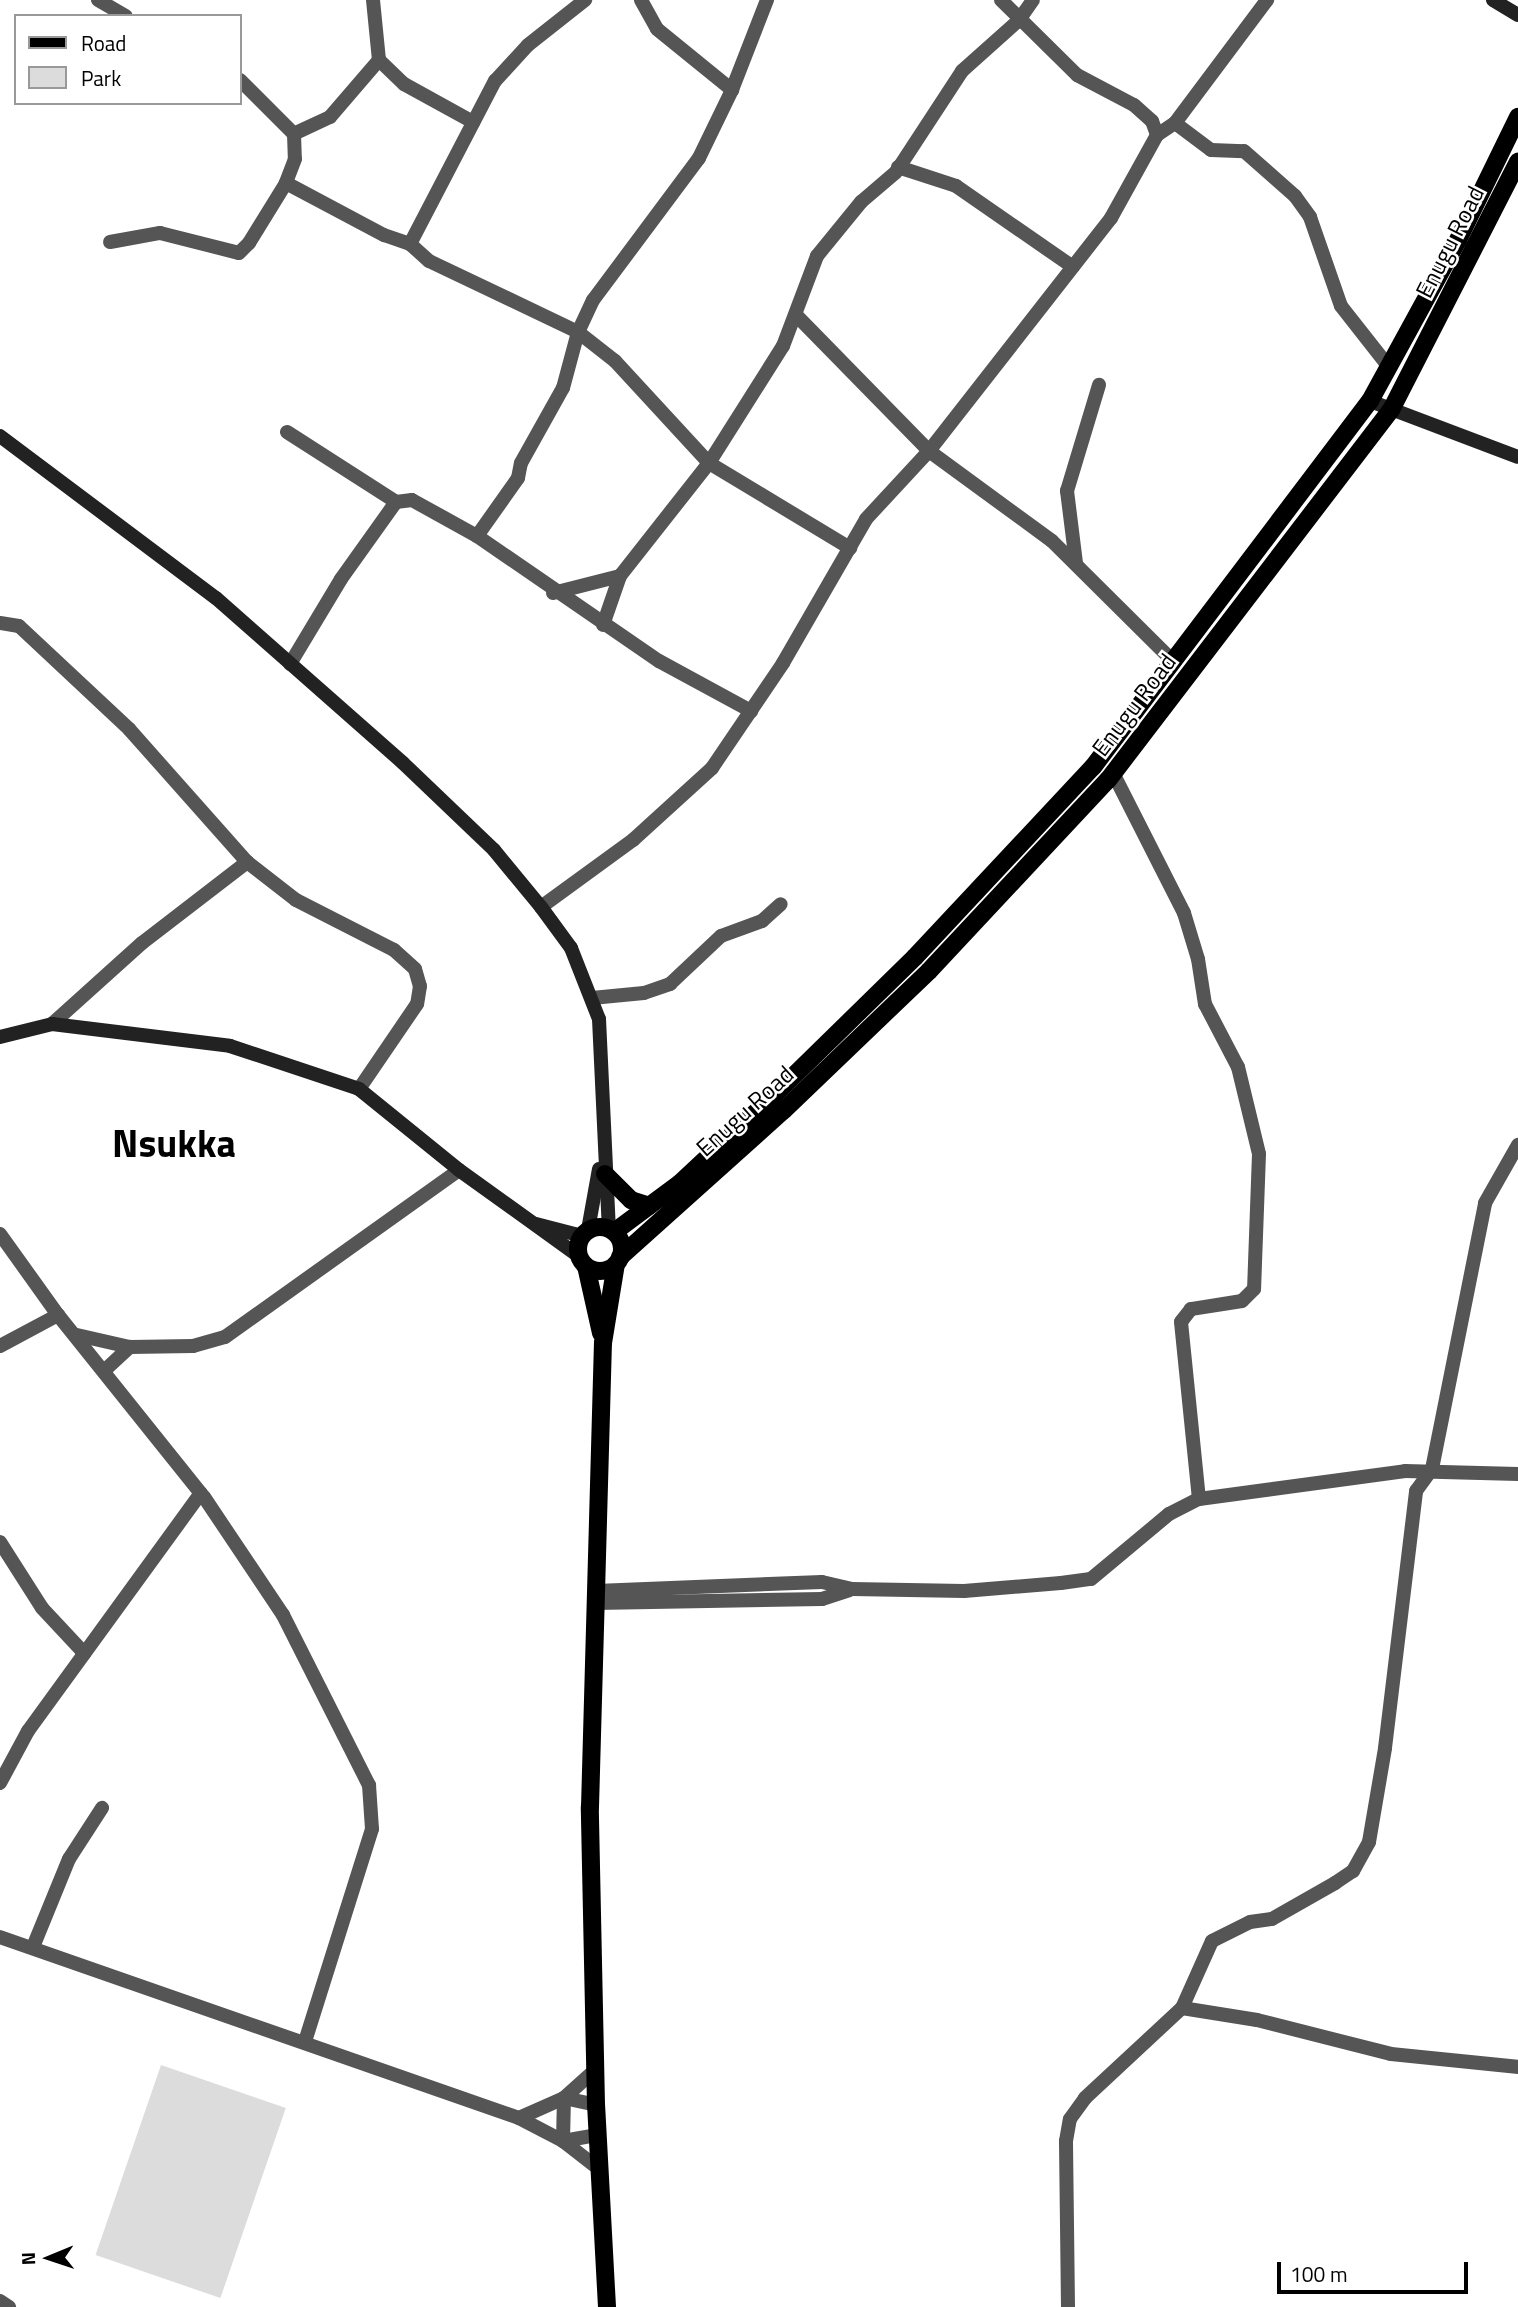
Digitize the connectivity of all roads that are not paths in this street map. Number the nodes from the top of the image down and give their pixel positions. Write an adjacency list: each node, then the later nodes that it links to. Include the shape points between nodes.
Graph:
1 (97, 0): 10 (street)
2 (373, 0): 13 (street)
3 (585, 0): 17 (street, via 528,46 495,82)
4 (641, 0): 15 (street, via 657,30)
5 (767, 0): 15 (street)
6 (1001, 0): 12 (street)
7 (1032, 0): 12 (street)
8 (1267, 0): 18 (street)
9 (1493, 0): 11 (main road)
10 (122, 14)
11 (1518, 15)
12 (1019, 20): 20 (street, via 1077,75 1134,105 1152,121); 22 (street, via 962,71)
13 (379, 60): 17 (street, via 404,84); 19 (street, via 330,117)
14 (242, 82): 19 (street)
15 (732, 90): 28 (street, via 699,158 593,300)
16 (1518, 117): 29 (main road)
17 (473, 122): 25 (street)
18 (1175, 123): 20 (street); 29 (street, via 1211,150 1244,151 1295,195 1310,217 1341,306)
19 (294, 134): 23 (street, via 295,159)
20 (1157, 135): 26 (street, via 1111,218)
21 (1518, 162): 32 (main road, Enugu Road)
22 (898, 167): 26 (street, via 956,186); 27 (street, via 861,202 817,256)
23 (286, 183): 24 (street, via 239,253 160,233); 25 (street)
24 (110, 242)
25 (410, 244): 28 (street, via 429,261)
26 (1073, 267): 35 (street)
27 (797, 316): 35 (street); 37 (street)
28 (578, 332): 37 (street, via 615,361); 39 (street, via 563,388 521,463 518,478)
29 (1389, 367): 31 (main road)
30 (1099, 385): 41 (street, via 1067,491)
31 (1370, 401): 32 (main road); 46 (main road)
32 (1391, 410): 36 (main road); 49 (main road, Enugu Road)
33 (287, 432): 38 (street)
34 (0, 436): 47 (main road, via 216,598)
35 (929, 451): 40 (street, via 866,519); 41 (street)
36 (1518, 457)
37 (709, 463): 40 (street); 42 (street)
38 (396, 502): 39 (street, via 412,500); 47 (street, via 341,579)
39 (477, 536): 43 (street)
40 (850, 548): 48 (street)
41 (1076, 563): 46 (street)
42 (620, 576): 43 (street); 45 (street)
43 (553, 593): 45 (street)
44 (0, 623): 50 (street, via 19,626 129,729)
45 (603, 625): 48 (street)
46 (1173, 661): 61 (main road, via 1093,766 915,957 770,1099)
47 (290, 664): 52 (main road, via 494,850)
48 (751, 711): 52 (street, via 712,768 633,839)
49 (1113, 773): 66 (main road, Enugu Road, via 929,971); 79 (street, via 1184,913 1205,1004 1238,1067 1259,1154 1255,1289 1242,1301 1191,1309 1181,1322)
50 (247, 862): 54 (street, via 142,943); 56 (street, via 296,900 394,950 415,970 420,986 417,1004)
51 (781, 904): 53 (street, via 762,921 721,936 670,984 644,993)
52 (541, 907): 53 (main road, via 571,948)
53 (592, 998): 58 (main road, via 604,1051)
54 (52, 1024): 55 (main road); 56 (main road, via 230,1046)
55 (0, 1037)
56 (359, 1089): 59 (main road)
57 (1518, 1145): 74 (street, via 1485,1203)
58 (603, 1150): 60 (main road); 64 (main road)
59 (459, 1170): 62 (main road); 72 (street, via 225,1337 193,1346)
60 (605, 1174): 61 (main road, via 631,1200); 63 (main road)
61 (649, 1206): 63 (main road)
62 (536, 1224): 64 (main road); 67 (main road)
63 (612, 1231): 64 (main road); 66 (main road, via 621,1244)
64 (585, 1233): 67 (main road)
65 (0, 1234): 68 (street)
66 (618, 1260): 67 (main road, via 601,1271); 70 (main road)
67 (583, 1261): 70 (main road)
68 (58, 1315): 69 (street); 71 (street)
69 (76, 1335): 72 (street); 73 (street)
70 (603, 1343): 81 (main road)
71 (0, 1346)
72 (130, 1347): 73 (street)
73 (105, 1370): 78 (street)
74 (1432, 1469): 75 (street); 76 (street); 77 (street)
75 (1405, 1471): 77 (street); 79 (street)
76 (1518, 1474)
77 (1416, 1491): 87 (street, via 1369,1842 1353,1871 1335,1883 1272,1919 1250,1922 1212,1941)
78 (201, 1493): 82 (street); 88 (street, via 283,1615 369,1785 372,1829)
79 (1199, 1499): 81 (street, via 1168,1514 1091,1579 964,1591 852,1589 822,1598)
80 (0, 1542): 82 (street, via 43,1608)
81 (596, 1597): 90 (main road, via 590,1807)
82 (85, 1653): 83 (street, via 27,1731)
83 (0, 1783)
84 (102, 1808): 86 (street, via 69,1860)
85 (0, 1937): 86 (street)
86 (33, 1947): 88 (street)
87 (1182, 2008): 89 (street, via 1257,2020 1391,2054); 100 (street, via 1085,2098 1070,2119 1066,2141)
88 (305, 2041): 93 (street)
89 (1518, 2067)
90 (595, 2070): 91 (street); 92 (main road)
91 (564, 2098): 92 (street); 93 (street); 95 (street)
92 (596, 2105): 94 (main road)
93 (519, 2118): 95 (street)
94 (597, 2135): 95 (street); 96 (main road)
95 (563, 2141): 96 (street)
96 (599, 2169): 99 (main road)
97 (0, 2301): 98 (street)
98 (9, 2307)
99 (607, 2307)
100 (1068, 2307)

